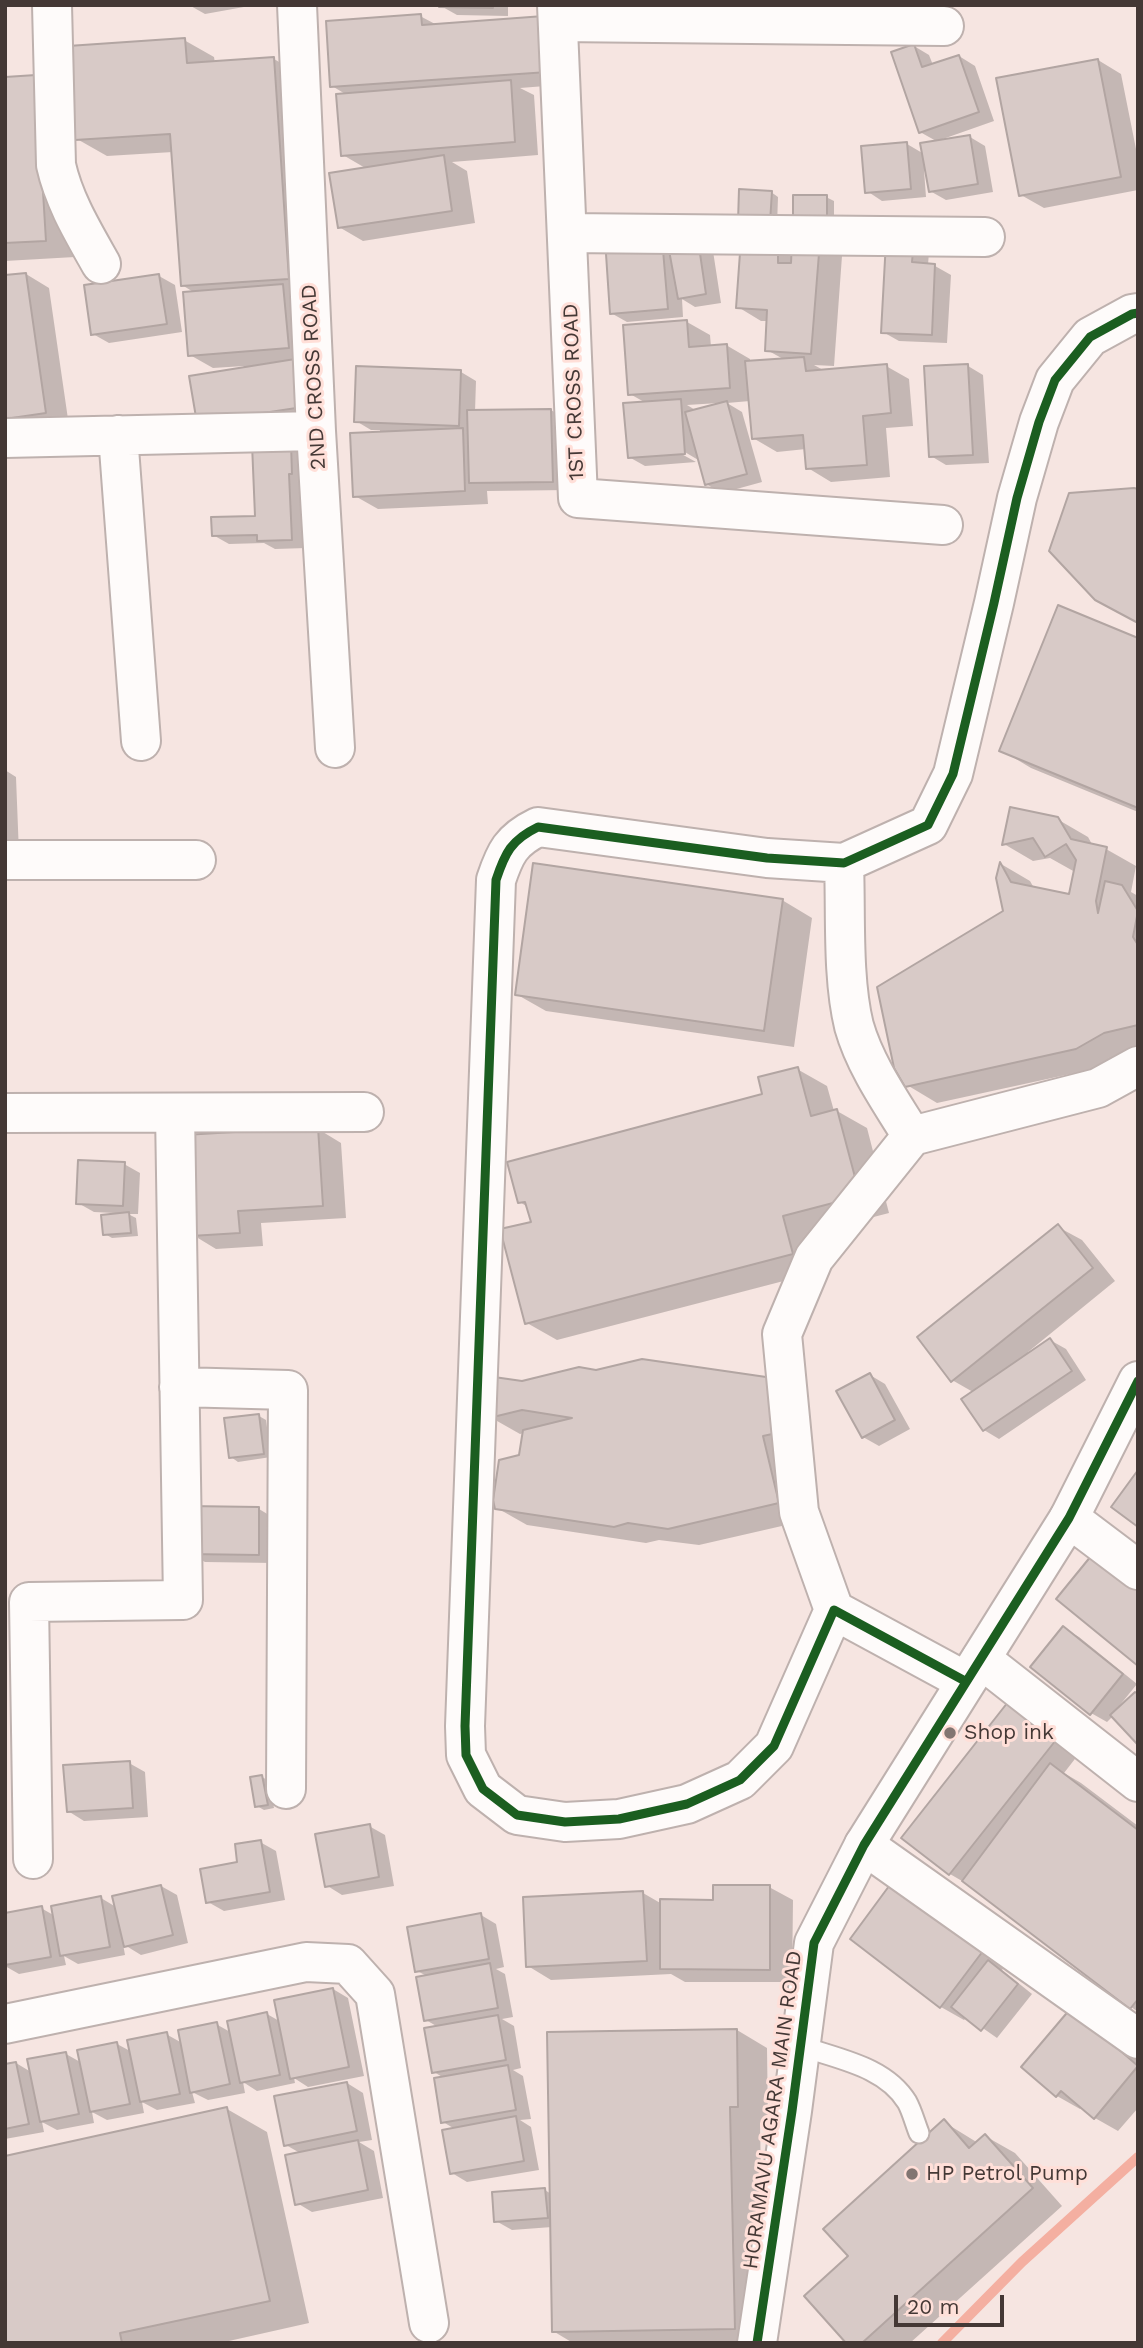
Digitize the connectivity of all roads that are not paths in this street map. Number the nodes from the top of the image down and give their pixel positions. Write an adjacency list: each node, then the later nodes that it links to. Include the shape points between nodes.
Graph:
1 (52, 5): 7 (street, via 56,165 70,208)
2 (297, 5): 9 (street, 2ND CROSS ROAD)
3 (558, 14): 4 (street); 5 (street, 1ST CROSS ROAD)
4 (944, 26)
5 (567, 233): 6 (street); 12 (street, 1ST CROSS ROAD, via 578,498)
6 (985, 237)
7 (101, 264)
8 (1138, 313): 17 (street, via 1090,337 1055,380 1017,498 953,774 928,825)
9 (317, 431): 10 (street); 14 (street, 2ND CROSS ROAD)
10 (118, 435): 11 (street); 13 (street)
11 (5, 438)
12 (943, 524)
13 (141, 741)
14 (335, 748)
15 (5, 860): 16 (street)
16 (196, 860)
17 (844, 863): 22 (street, via 848,981 855,1026 871,1068); 27 (street, via 767,858 538,827 519,836 504,857 496,880 466,1755 483,1789 517,1815 565,1822 619,1819 687,1804 740,1780 775,1746)
18 (1138, 1066): 22 (street, via 1098,1088)
19 (364, 1112): 21 (street)
20 (5, 1113): 21 (street)
21 (175, 1113): 24 (street)
22 (912, 1136): 27 (street, via 814,1258 782,1334 799,1512)
23 (1138, 1381): 25 (street, HORAMAVU AGARA MAIN ROAD)
24 (179, 1387): 30 (street, via 288,1390); 32 (street, via 183,1600 29,1602)
25 (1069, 1518): 26 (street); 28 (street, HORAMAVU AGARA MAIN ROAD)
26 (1138, 1570)
27 (834, 1610): 28 (street)
28 (973, 1670): 29 (street); 31 (street, HORAMAVU AGARA MAIN ROAD)
29 (1138, 1782)
30 (286, 1788)
31 (864, 1845): 34 (street); 35 (street, HORAMAVU AGARA MAIN ROAD, via 814,1943)
32 (33, 1858)
33 (5, 2024): 37 (street, via 306,1962 348,1964 376,1994)
34 (1138, 2039)
35 (800, 2046): 36 (lane, via 874,2071 907,2102); 38 (street, HORAMAVU AGARA MAIN ROAD)
36 (919, 2133)
37 (430, 2333)
38 (757, 2343)

